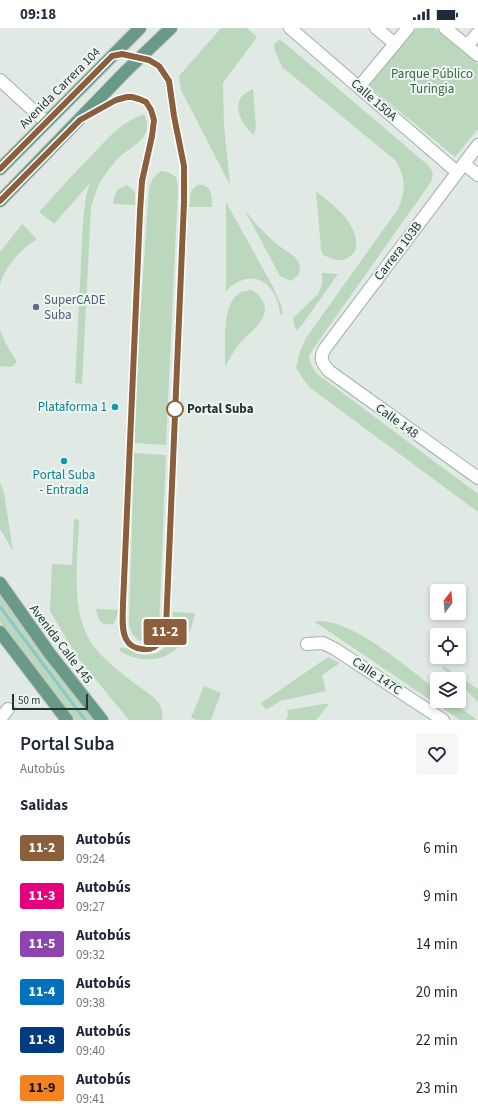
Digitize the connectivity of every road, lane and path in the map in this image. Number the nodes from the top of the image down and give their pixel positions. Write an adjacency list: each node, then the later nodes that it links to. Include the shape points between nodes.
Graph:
1 (140, 28): 13 (main road, Avenida Carrera 104)
2 (171, 28): 18 (main road)
3 (290, 28): 12 (street, Calle 150A)
4 (376, 28): 8 (street)
5 (408, 28): 8 (street)
6 (445, 28): 9 (street)
7 (478, 33): 9 (street)
8 (395, 44): 12 (street)
9 (467, 46): 10 (street)
10 (478, 55)
11 (0, 80): 13 (street)
12 (359, 87): 16 (street, Calle 150A)
13 (46, 122): 15 (main road, Avenida Carrera 104)
14 (478, 145): 16 (street, Carrera 103B)
15 (0, 168)
16 (460, 168): 17 (street, Calle 150A); 19 (street, Carrera 103B, via 322,352)
17 (478, 174)
18 (0, 201)
19 (321, 359): 20 (street, Calle 148, via 329,371)
20 (478, 478)
21 (0, 583): 27 (main road, Avenida Calle 145, via 50,654)
22 (0, 632): 26 (main road)
23 (307, 644): 28 (street, Calle 147C, via 323,644 335,649)
24 (8, 709): 25 (street)
25 (0, 719)
26 (67, 720)
27 (102, 720)
28 (443, 720)

